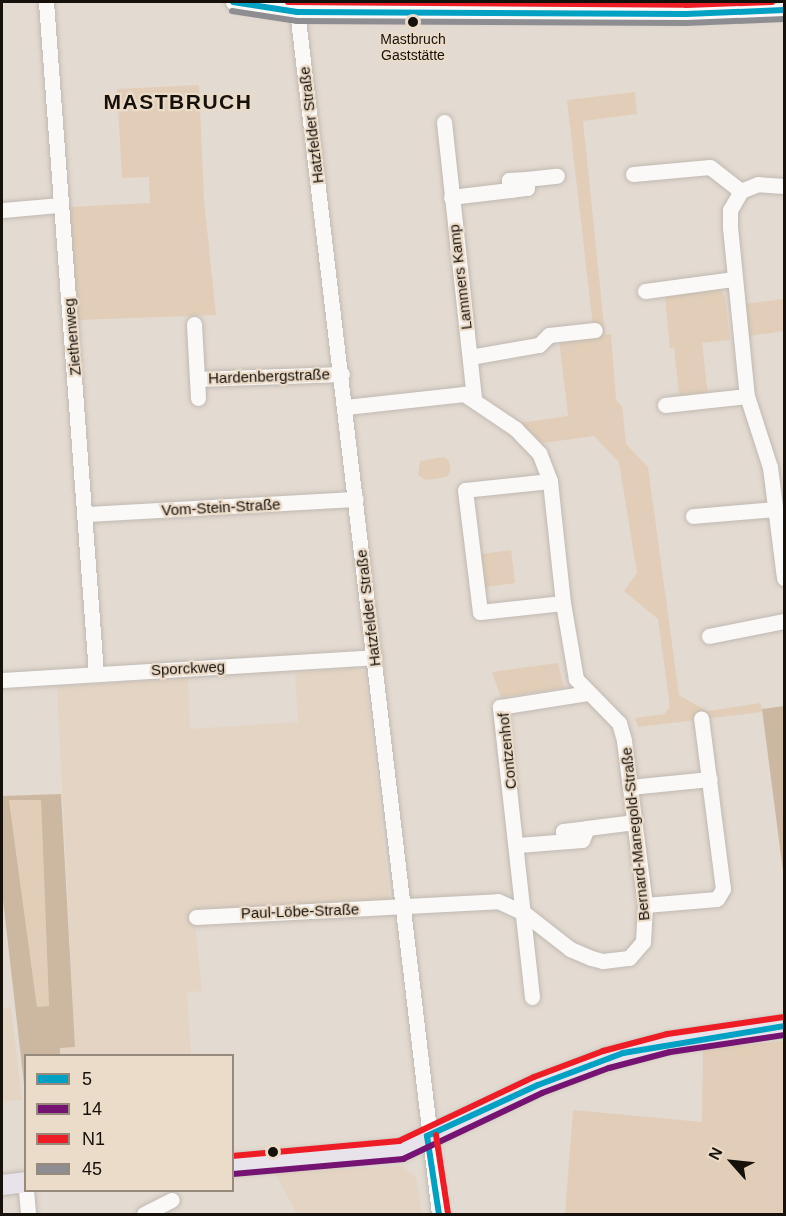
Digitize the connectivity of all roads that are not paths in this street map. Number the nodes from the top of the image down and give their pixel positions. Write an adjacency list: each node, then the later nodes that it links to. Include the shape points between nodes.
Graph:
1 (46, 2): 11 (street, Ziethenweg)
2 (232, 2): 3 (street)
3 (297, 7): 4 (street, via 686,14); 18 (street, Hatzfelder Straße)
4 (784, 10)
5 (444, 122): 10 (street, Lammers Kamp)
6 (633, 174): 9 (street, via 710,167)
7 (557, 176): 10 (street, via 509,180 510,190)
8 (784, 186): 9 (street, via 758,184)
9 (741, 191): 13 (street, via 730,210)
10 (451, 197): 17 (street, Lammers Kamp)
11 (59, 205): 12 (street); 28 (street, Ziethenweg)
12 (2, 210)
13 (734, 279): 14 (street); 20 (street)
14 (645, 291)
15 (194, 324): 19 (street, Hardenbergstraße)
16 (595, 330): 17 (street, via 549,335 539,345)
17 (470, 357): 22 (street, Lammers Kamp)
18 (342, 374): 19 (street, Hardenbergstraße); 24 (street, Hatzfelder Straße)
19 (197, 379): 21 (street, Hardenbergstraße)
20 (747, 396): 23 (street); 27 (street, via 770,467)
21 (198, 398)
22 (474, 398): 24 (street, via 455,393); 25 (street, Bernard-Manegold-Straße, via 537,449)
23 (666, 405)
24 (346, 407): 26 (street, Hatzfelder Straße)
25 (550, 481): 31 (street, Bernard-Manegold-Straße); 31 (street, via 465,490 480,612)
26 (356, 499): 28 (street, Vom-Stein-Straße); 34 (street, Hatzfelder Straße)
27 (774, 509): 29 (street); 30 (street)
28 (86, 514): 35 (street, Ziethenweg)
29 (693, 516)
30 (784, 578)
31 (563, 603): 37 (street, Bernard-Manegold-Straße, via 571,663 576,679)
32 (784, 621): 33 (street)
33 (709, 636)
34 (374, 657): 35 (street, Sporckweg); 44 (street, Hatzfelder Straße)
35 (96, 673): 36 (street, Sporckweg)
36 (2, 680)
37 (588, 693): 40 (street, Bernard-Manegold-Straße, via 619,723); 42 (street, Contzenhof, via 500,707)
38 (701, 718): 39 (street)
39 (710, 779): 40 (street); 43 (street, via 723,889 717,899)
40 (630, 787): 41 (street, Bernard-Manegold-Straße)
41 (635, 822): 42 (street, via 587,828 582,840); 43 (street, Bernard-Manegold-Straße)
42 (518, 845): 45 (street, Contzenhof)
43 (645, 905): 45 (street, Bernard-Manegold-Straße, via 643,942 629,958 603,961 570,949)
44 (403, 908): 45 (street, Bernard-Manegold-Straße, via 498,901); 46 (street, Paul-Löbe-Straße); 49 (street, Hatzfelder Straße)
45 (524, 913): 47 (street)
46 (196, 917)
47 (532, 997)
48 (784, 1026): 49 (main road, via 623,1053 538,1085)
49 (427, 1136): 50 (main road, via 390,1152); 57 (street, Hatzfelder Straße)
50 (234, 1165)
51 (24, 1182): 52 (main road)
52 (2, 1185)
53 (26, 1192): 55 (street)
54 (174, 1202): 56 (street)
55 (28, 1215)
56 (144, 1215)
57 (439, 1215)

